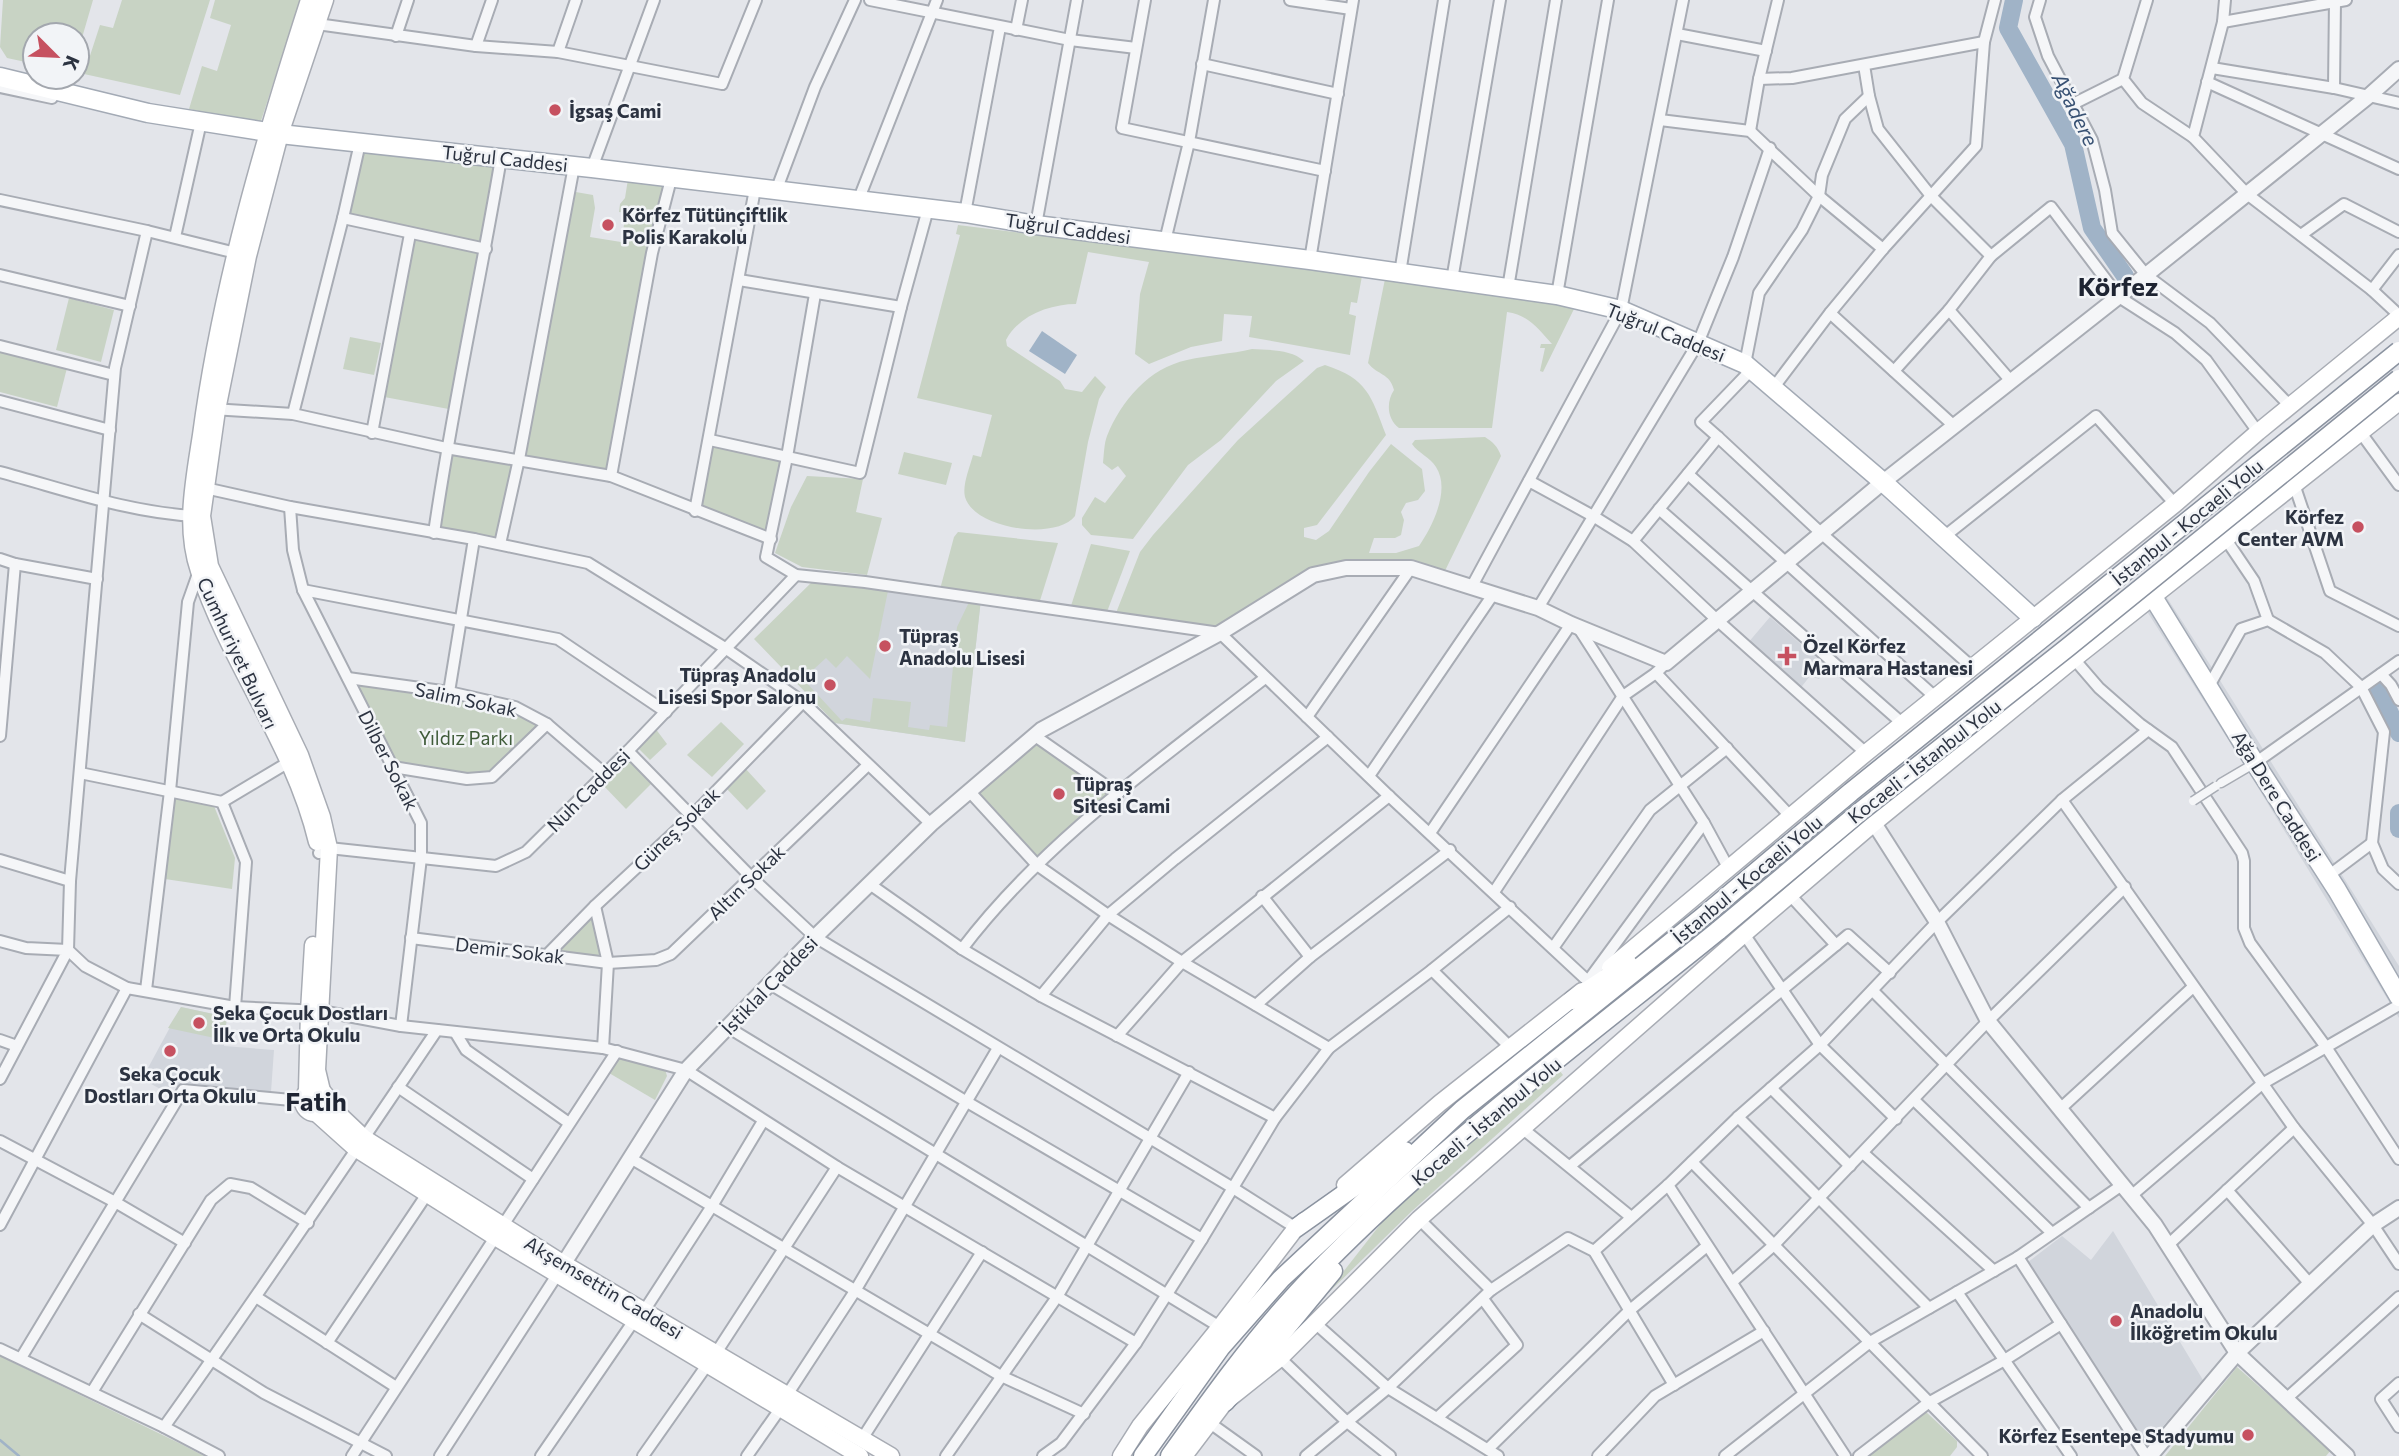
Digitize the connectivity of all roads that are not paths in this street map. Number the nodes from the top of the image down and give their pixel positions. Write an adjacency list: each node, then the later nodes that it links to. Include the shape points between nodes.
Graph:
1 (309, 0): 61 (main road)
2 (325, 0): 30 (main road)
3 (408, 0): 34 (street)
4 (492, 0): 37 (street)
5 (576, 0): 40 (street)
6 (654, 0): 42 (street)
7 (756, 0): 42 (street, via 722,84)
8 (855, 0): 73 (street, via 815,87)
9 (870, 0): 28 (street)
10 (937, 0): 28 (street)
11 (1021, 0): 32 (street)
12 (1077, 0): 35 (street)
13 (1145, 0): 38 (street)
14 (1214, 0): 41 (street)
15 (1290, 0): 27 (street)
16 (1444, 0): 95 (street)
17 (1500, 0): 99 (street)
18 (1556, 0): 100 (street)
19 (1608, 0): 103 (street)
20 (1683, 0): 33 (street)
21 (1778, 0): 39 (street)
22 (1995, 0): 36 (street)
23 (2040, 0): 56 (street, via 2035,17 2048,56)
24 (2147, 0): 48 (street)
25 (2225, 0): 29 (street)
26 (2338, 1): 29 (street); 51 (street)
27 (1352, 4): 52 (street)
28 (932, 13): 31 (street); 78 (street)
29 (2223, 22): 44 (street)
30 (317, 24): 34 (street); 61 (main road)
31 (1000, 27): 32 (street); 80 (street)
32 (1016, 30): 35 (street)
33 (1677, 34): 39 (street); 58 (street)
34 (396, 36): 37 (street)
35 (1070, 40): 38 (street); 82 (street)
36 (1984, 42): 43 (street); 76 (street, via 1976,146)
37 (476, 46): 40 (street)
38 (1136, 48): 64 (street, via 1122,128)
39 (1766, 51): 47 (street)
40 (558, 52): 42 (street)
41 (1202, 64): 52 (street); 64 (street)
42 (629, 65): 68 (street)
43 (1864, 65): 47 (street); 54 (street)
44 (2212, 68): 49 (street); 51 (street)
45 (2399, 69): 53 (street)
46 (0, 77): 57 (main road, Tuğrul Caddesi)
47 (1759, 79): 60 (street)
48 (2123, 79): 56 (street); 63 (street, via 2142,103)
49 (2207, 82): 62 (street); 63 (street)
50 (0, 87): 57 (street, via 161,121)
51 (2333, 88): 53 (street)
52 (1338, 94): 70 (street)
53 (2370, 95): 55 (street); 62 (street)
54 (1869, 96): 75 (street, via 1845,119 1822,175); 76 (street, via 1878,129)
55 (2399, 103)
56 (2073, 104): 97 (street, via 2092,140 2112,233)
57 (175, 117): 59 (main road, Tuğrul Caddesi)
58 (1660, 120): 60 (street); 107 (street)
59 (201, 121): 61 (main road, Tuğrul Caddesi); 87 (street)
60 (1750, 131): 66 (street)
61 (273, 133): 65 (main road, Tuğrul Caddesi); 91 (main road, Cumhuriyet Bulvarı)
62 (2322, 133): 69 (street); 74 (street)
63 (2193, 137): 74 (street)
64 (1189, 142): 70 (street); 88 (street)
65 (359, 143): 67 (main road, Tuğrul Caddesi); 81 (street)
66 (1770, 148): 75 (street); 111 (street)
67 (501, 158): 68 (main road, Tuğrul Caddesi); 89 (street)
68 (583, 167): 71 (main road, Tuğrul Caddesi); 134 (street)
69 (2399, 169)
70 (1325, 171): 94 (street)
71 (671, 179): 72 (main road, Tuğrul Caddesi); 137 (street, via 652,253)
72 (755, 189): 73 (main road, Tuğrul Caddesi); 98 (street)
73 (776, 191): 78 (main road, Tuğrul Caddesi)
74 (2247, 194): 86 (street); 97 (street)
75 (1819, 196): 90 (street); 114 (street, via 1759,293)
76 (1931, 196): 90 (street); 93 (street)
77 (0, 200): 83 (street)
78 (858, 201): 79 (main road, Tuğrul Caddesi)
79 (928, 209): 80 (main road, Tuğrul Caddesi); 106 (street)
80 (965, 213): 82 (main road, Tuğrul Caddesi)
81 (343, 218): 85 (street); 124 (street)
82 (1036, 225): 88 (main road, Tuğrul Caddesi)
83 (147, 230): 87 (street); 105 (street)
84 (2399, 232): 86 (street, via 2344,204)
85 (410, 234): 89 (street); 128 (street)
86 (2301, 235): 101 (street)
87 (175, 237): 91 (street)
88 (1165, 241): 94 (main road, Tuğrul Caddesi)
89 (486, 249): 132 (street)
90 (1883, 249): 109 (street)
91 (241, 254): 123 (main road, Cumhuriyet Bulvarı)
92 (2399, 255): 101 (street)
93 (1991, 256): 104 (street, via 2052,207); 108 (street)
94 (1310, 260): 95 (main road, Tuğrul Caddesi)
95 (1400, 273): 99 (main road, Tuğrul Caddesi)
96 (0, 275): 105 (street)
97 (2146, 275): 104 (street); 122 (street, via 2210,323)
98 (738, 280): 102 (street); 131 (street)
99 (1452, 280): 100 (main road, Tuğrul Caddesi)
100 (1508, 288): 103 (main road, Tuğrul Caddesi)
101 (2372, 290): 110 (street)
102 (815, 294): 106 (street); 133 (street)
103 (1557, 295): 107 (main road, Tuğrul Caddesi)
104 (2119, 297): 118 (street); 127 (street, via 2175,333 2206,360)
105 (130, 306): 116 (street)
106 (901, 307): 133 (street, via 860,473)
107 (1621, 310): 111 (main road, Tuğrul Caddesi); 138 (street)
108 (1949, 310): 115 (street); 118 (street)
109 (1830, 313): 115 (street); 119 (street)
110 (2399, 316): 122 (main road)
111 (1698, 344): 114 (main road, Tuğrul Caddesi); 149 (street)
112 (0, 346): 116 (street)
113 (2399, 351): 244 (main road, İstanbul - Kocaeli Yolu, bridge)
114 (1749, 367): 119 (main road, Tuğrul Caddesi); 130 (street, via 1701,422)
115 (1894, 371): 125 (street)
116 (114, 375): 126 (street)
117 (2399, 379): 328 (main road, Kocaeli - İstanbul Yolu, bridge, via 1861,811)
118 (2010, 380): 125 (street)
119 (1774, 387): 139 (main road, Tuğrul Caddesi)
120 (0, 401): 126 (street)
121 (2399, 402): 129 (main road)
122 (2291, 407): 127 (main road)
123 (211, 409): 124 (street); 142 (main road, Cumhuriyet Bulvarı); 148 (main road, Cumhuriyet Bulvarı)
124 (293, 414): 128 (street)
125 (1953, 425): 139 (street)
126 (110, 430): 144 (street)
127 (2258, 432): 143 (main road)
128 (372, 433): 132 (street)
129 (2361, 433): 140 (main road); 141 (street)
130 (1718, 437): 136 (street); 151 (street)
131 (710, 440): 133 (street); 147 (street)
132 (446, 448): 134 (street); 150 (street)
133 (787, 457): 155 (street)
134 (519, 459): 137 (street); 157 (street)
135 (0, 472): 144 (street)
136 (1688, 474): 146 (street); 159 (street)
137 (611, 475): 147 (street)
138 (1529, 481): 149 (street); 165 (street)
139 (1883, 482): 151 (street); 152 (main road, Tuğrul Caddesi)
140 (2294, 484): 153 (main road); 176 (street, via 2330,592)
141 (2399, 485)
142 (205, 488): 145 (street); 148 (main road, Cumhuriyet Bulvarı)
143 (2181, 498): 152 (street, via 2096,416); 153 (main road); 174 (main road)
144 (104, 500): 148 (street); 164 (street)
145 (289, 507): 150 (street); 166 (street, Dilber Sokak)
146 (1659, 509): 156 (street); 167 (street)
147 (695, 511): 155 (street)
148 (196, 516): 161 (main road, Cumhuriyet Bulvarı)
149 (1593, 516): 156 (street); 170 (street)
150 (434, 533): 154 (street)
151 (1821, 533): 159 (street); 181 (street)
152 (1945, 537): 174 (main road, Tuğrul Caddesi)
153 (2225, 538): 169 (main road); 173 (street, via 2254,581)
154 (474, 539): 157 (street); 171 (street)
155 (771, 539): 163 (street, via 766,558)
156 (1633, 541): 172 (street)
157 (500, 544): 178 (street, via 588,563)
158 (0, 559): 160 (street)
159 (1786, 562): 167 (street); 190 (street)
160 (15, 564): 164 (street); 198 (street)
161 (204, 568): 204 (main road, Cumhuriyet Bulvarı, via 228,641); 212 (street, via 188,601)
162 (1411, 568): 165 (street, İstiklal Caddesi); 177 (street, İstiklal Caddesi, via 1346,568 1313,575); 194 (street)
163 (796, 575): 177 (street); 178 (street, Nuh Caddesi)
164 (97, 579): 208 (street)
165 (1472, 586): 168 (street, İstiklal Caddesi)
166 (303, 590): 171 (street); 184 (street, Dilber Sokak)
167 (1752, 591): 172 (street); 196 (street)
168 (1494, 593): 170 (street, İstiklal Caddesi); 210 (street)
169 (2153, 597): 180 (main road); 186 (main road, Ağa Dere Caddesi)
170 (1538, 608): 175 (street, İstiklal Caddesi)
171 (460, 618): 188 (street); 193 (street, via 558,639)
172 (1717, 620): 182 (street); 203 (street)
173 (2268, 620): 186 (street, via 2241,629); 187 (street, via 2325,653)
174 (2027, 623): 180 (main road); 181 (main road)
175 (1575, 626): 182 (street, İstiklal Caddesi); 189 (street); 224 (street)
176 (2399, 626)
177 (1220, 633): 185 (street); 199 (street, İstiklal Caddesi)
178 (725, 648): 192 (street); 193 (street, Nuh Caddesi)
179 (2399, 661): 183 (street)
180 (2068, 664): 197 (street); 222 (main road)
181 (1972, 667): 190 (main road)
182 (1661, 668): 189 (street); 201 (street)
183 (2382, 674): 187 (street); 191 (street)
184 (348, 678): 188 (street, Salim Sokak); 207 (street, Dilber Sokak)
185 (1265, 678): 194 (street); 214 (street)
186 (2209, 687): 205 (main road, Ağa Dere Caddesi)
187 (2361, 687): 205 (street); 225 (street, via 2384,732)
188 (449, 692): 195 (street, Salim Sokak, via 515,707)
189 (1623, 696): 211 (street); 238 (street)
190 (1935, 697): 196 (main road)
191 (2399, 700)
192 (803, 702): 206 (street); 219 (street, Güneş Sokak)
193 (666, 712): 202 (street, Nuh Caddesi)
194 (1307, 717): 200 (street)
195 (547, 724): 207 (street, via 492,777 467,779); 209 (street, Salim Sokak)
196 (1903, 724): 203 (main road)
197 (2148, 730): 216 (street); 284 (street, via 2172,747 2242,853 2244,928 2250,943)
198 (0, 736)
199 (1035, 736): 213 (street, İstiklal Caddesi); 214 (street)
200 (1328, 737): 210 (street); 243 (street)
201 (1727, 748): 211 (street); 220 (street)
202 (628, 751): 209 (street, Nuh Caddesi); 219 (street)
203 (1867, 753): 220 (main road)
204 (295, 759): 218 (street); 226 (main road, Cumhuriyet Bulvarı)
205 (2255, 763): 217 (street, bridge); 232 (main road, Ağa Dere Caddesi)
206 (868, 765): 223 (street); 233 (street, Altın Sokak)
207 (393, 767): 228 (street, Dilber Sokak, via 421,823)
208 (80, 773): 212 (street); 234 (street)
209 (605, 774): 228 (street, Nuh Caddesi, via 526,852 496,866)
210 (1369, 776): 215 (street)
211 (1680, 784): 221 (street); 251 (street, via 1650,810)
212 (170, 791): 218 (street); 264 (street)
213 (970, 792): 223 (street, İstiklal Caddesi); 230 (street)
214 (1118, 794): 230 (street)
215 (1389, 796): 224 (street); 240 (street)
216 (2062, 800): 237 (street); 245 (street)
217 (2193, 801)
218 (222, 802): 272 (street, via 246,862)
219 (692, 816): 233 (street); 241 (street, Güneş Sokak)
220 (1791, 817): 231 (main road)
221 (1704, 823): 231 (street); 260 (street)
222 (1874, 823): 239 (main road); 245 (street)
223 (931, 824): 236 (street, İstiklal Caddesi)
224 (1430, 833): 227 (street)
225 (2372, 844): 232 (street); 235 (street, via 2383,869)
226 (324, 850): 228 (street, Nuh Caddesi); 273 (main road, Cumhuriyet Bulvarı)
227 (1450, 850): 238 (street); 255 (street)
228 (421, 858): 248 (street, Dilber Sokak)
229 (0, 860): 234 (street)
230 (1037, 864): 243 (street); 252 (street)
231 (1729, 869): 260 (main road)
232 (2328, 876): 268 (main road, Ağa Dere Caddesi)
233 (751, 877): 247 (street); 257 (street, Altın Sokak, via 671,954 656,960)
234 (70, 881): 253 (street)
235 (2399, 884)
236 (871, 885): 247 (street, İstiklal Caddesi); 252 (street)
237 (2125, 887): 262 (street); 274 (street)
238 (1494, 892): 242 (street)
239 (1790, 895): 246 (main road); 250 (street)
240 (1262, 896): 255 (street); 256 (street)
241 (595, 906): 254 (street, Güneş Sokak); 257 (street)
242 (1510, 907): 251 (street); 258 (street)
243 (1108, 915): 256 (street); 267 (street)
244 (1704, 915): 269 (main road); 300 (main road, İstanbul - Kocaeli Yolu)
245 (1937, 922): 259 (street); 274 (street)
246 (1744, 934): 265 (street); 307 (main road)
247 (814, 937): 261 (street, İstiklal Caddesi); 286 (street)
248 (411, 938): 254 (street, Demir Sokak); 275 (street, Dilber Sokak)
249 (0, 941): 253 (street, via 26,948)
250 (1836, 945): 259 (street, via 1848,936); 265 (street)
251 (1553, 948): 260 (street)
252 (961, 949): 267 (street)
253 (68, 950): 263 (street, via 85,966); 282 (street)
254 (547, 955): 257 (street, Demir Sokak)
255 (1310, 957): 270 (street)
256 (1182, 962): 270 (street); 279 (street)
257 (608, 963): 285 (street)
258 (1432, 970): 283 (street); 287 (street)
259 (1890, 973): 266 (street)
260 (1590, 982): 269 (main road)
261 (771, 984): 276 (street, İstiklal Caddesi); 298 (street)
262 (2193, 987): 293 (street); 299 (street)
263 (127, 988): 264 (street); 313 (street)
264 (146, 990): 272 (street)
265 (1781, 990): 281 (street); 319 (street)
266 (1873, 992): 281 (street); 289 (street)
267 (1041, 996): 279 (street)
268 (2399, 997)
269 (1573, 1000): 283 (main road)
270 (1256, 1005): 287 (street)
271 (2399, 1005): 284 (street)
272 (235, 1007): 273 (street)
273 (315, 1011): 275 (street); 296 (main road, Cumhuriyet Bulvarı)
274 (1988, 1021): 289 (street); 299 (street)
275 (401, 1026): 277 (street)
276 (729, 1028): 290 (street, İstiklal Caddesi); 312 (street)
277 (437, 1030): 278 (street); 294 (street)
278 (455, 1032): 285 (street); 305 (street, via 466,1050)
279 (1117, 1035): 291 (street)
280 (0, 1040): 282 (street)
281 (1820, 1045): 295 (street); 303 (street)
282 (17, 1046): 292 (street)
283 (1510, 1047): 339 (main road)
284 (2326, 1047): 293 (street); 315 (street)
285 (603, 1048): 288 (street)
286 (998, 1048): 298 (street); 308 (street)
287 (1329, 1048): 302 (street)
288 (617, 1051): 290 (street); 305 (street)
289 (1947, 1064): 297 (street); 332 (street)
290 (686, 1070): 304 (street); 314 (street, İstiklal Caddesi)
291 (1189, 1072): 302 (street); 308 (street)
292 (0, 1079)
293 (2262, 1084): 306 (street); 323 (street)
294 (398, 1087): 310 (street); 320 (street)
295 (1771, 1088): 301 (street); 317 (street)
296 (315, 1100): 310 (main road, Akşemsettin Caddesi); 329 (street, via 183,1090)
297 (1914, 1100): 303 (street); 341 (street)
298 (967, 1102): 312 (street); 325 (street)
299 (2060, 1109): 323 (street)
300 (1462, 1110): 339 (main road); 415 (main road, İstanbul - Kocaeli Yolu, via 1280,1279 1221,1347)
301 (1738, 1117): 316 (street); 327 (street)
302 (1275, 1118): 322 (street)
303 (1896, 1119): 311 (street)
304 (763, 1121): 318 (street); 330 (street)
305 (569, 1123): 320 (street)
306 (2294, 1128): 324 (street); 338 (street)
307 (1523, 1129): 319 (street); 335 (main road)
308 (1149, 1139): 322 (street); 325 (street)
309 (0, 1141): 313 (street)
310 (359, 1143): 326 (main road, Akşemsettin Caddesi); 336 (street); 340 (main road, Akşemsettin Caddesi)
311 (1863, 1153): 317 (street); 354 (street)
312 (936, 1155): 331 (street); 347 (street)
313 (36, 1159): 329 (street); 337 (street)
314 (632, 1159): 330 (street); 353 (street, İstiklal Caddesi)
315 (2399, 1159)
316 (1692, 1161): 321 (street); 345 (street)
317 (1850, 1166): 327 (street)
318 (837, 1167): 331 (street); 348 (street)
319 (1570, 1167): 334 (street)
320 (533, 1178): 340 (street)
321 (1668, 1185): 334 (street); 344 (street)
322 (1233, 1188): 339 (street); 342 (street)
323 (2127, 1190): 332 (street); 346 (street)
324 (2227, 1190): 346 (street); 356 (street)
325 (1120, 1191): 342 (street); 347 (street)
326 (427, 1194): 340 (main road, Akşemsettin Caddesi); 374 (street)
327 (1819, 1199): 345 (street); 364 (street)
328 (1392, 1201): 392 (main road); 416 (main road, Kocaeli - İstanbul Yolu, via 1238,1361)
329 (115, 1202): 343 (street); 378 (street)
330 (712, 1206): 348 (street); 367 (street)
331 (905, 1208): 350 (street); 357 (street)
332 (2089, 1208): 341 (street)
333 (2399, 1208): 338 (street)
334 (1631, 1217): 349 (street)
335 (1419, 1219): 360 (street); 368 (main road)
336 (308, 1223): 343 (street, via 251,1188 230,1184 211,1200); 361 (street)
337 (0, 1224)
338 (2373, 1225): 352 (street); 356 (street)
339 (1296, 1228): 370 (main road)
340 (498, 1231): 353 (main road, Akşemsettin Caddesi); 386 (street)
341 (2052, 1233): 351 (street)
342 (1202, 1239): 359 (street)
343 (185, 1243): 366 (street)
344 (1707, 1245): 355 (street); 365 (street)
345 (1774, 1245): 355 (street); 373 (street)
346 (2168, 1245): 377 (street)
347 (1087, 1246): 359 (street); 362 (street)
348 (786, 1249): 357 (street); 380 (street)
349 (1594, 1251): 360 (street, via 1568,1238); 365 (street)
350 (982, 1252): 362 (street); 372 (street)
351 (2018, 1257): 354 (street); 369 (street)
352 (2399, 1264)
353 (561, 1270): 367 (main road, Akşemsettin Caddesi); 407 (street, İstiklal Caddesi)
354 (1994, 1271): 358 (street)
355 (1732, 1282): 371 (street)
356 (2310, 1283): 377 (street)
357 (855, 1290): 372 (street); 391 (street)
358 (1957, 1292): 364 (street); 382 (street)
359 (1166, 1294): 370 (street); 375 (street)
360 (1487, 1294): 387 (street); 395 (street, via 1517,1345)
361 (256, 1297): 374 (street); 381 (street)
362 (1057, 1297): 375 (street); 383 (street)
363 (2399, 1297): 390 (street)
364 (1929, 1308): 373 (street)
365 (1630, 1310): 385 (street); 401 (street)
366 (139, 1314): 381 (street); 388 (street)
367 (638, 1316): 380 (main road, Akşemsettin Caddesi); 408 (street)
368 (1315, 1323): 379 (main road); 387 (street)
369 (2061, 1324): 382 (street); 427 (street)
370 (1220, 1327): 414 (main road)
371 (1764, 1331): 385 (street); 389 (street)
372 (931, 1335): 383 (street); 402 (street)
373 (1870, 1342): 389 (street); 393 (street)
374 (327, 1343): 386 (street)
375 (1136, 1343): 394 (street)
376 (0, 1349): 378 (street)
377 (2238, 1353): 390 (street); 427 (street)
378 (21, 1358): 388 (street)
379 (1280, 1358): 392 (main road); 396 (street)
380 (712, 1359): 391 (main road, Akşemsettin Caddesi); 409 (street)
381 (212, 1360): 398 (street); 400 (street, via 264,1393)
382 (2003, 1361): 393 (street); 426 (street)
383 (1001, 1376): 394 (street); 412 (street)
384 (2399, 1383): 399 (street, via 2381,1399)
385 (1674, 1385): 422 (street, via 1655,1396)
386 (396, 1387): 400 (street)
387 (1388, 1388): 395 (street); 396 (street)
388 (92, 1392): 398 (street)
389 (1804, 1393): 423 (street); 424 (street)
390 (2287, 1398): 428 (street)
391 (783, 1402): 402 (main road, Akşemsettin Caddesi); 410 (street)
392 (1225, 1402): 397 (main road)
393 (1928, 1403): 403 (street); 425 (street)
394 (1084, 1414): 413 (street, via 1061,1443)
395 (1437, 1418): 401 (street)
396 (1346, 1421): 419 (street); 420 (street)
397 (1210, 1423): 417 (main road); 418 (street)
398 (164, 1427): 404 (street)
399 (2399, 1427)
400 (361, 1443): 405 (street); 406 (street)
401 (1488, 1449): 421 (street)
402 (857, 1451): 411 (main road, Akşemsettin Caddesi)
403 (1976, 1454)
404 (219, 1456)
405 (352, 1456)
406 (386, 1456)
407 (440, 1456)
408 (541, 1456)
409 (643, 1456)
410 (747, 1456)
411 (891, 1456)
412 (946, 1456)
413 (1043, 1456)
414 (1121, 1456)
415 (1143, 1456)
416 (1170, 1456)
417 (1184, 1456)
418 (1255, 1456)
419 (1306, 1456)
420 (1390, 1456)
421 (1499, 1456)
422 (1598, 1456)
423 (1725, 1456)
424 (1845, 1456)
425 (1859, 1456)
426 (2071, 1456)
427 (2148, 1456)
428 (2347, 1456)

